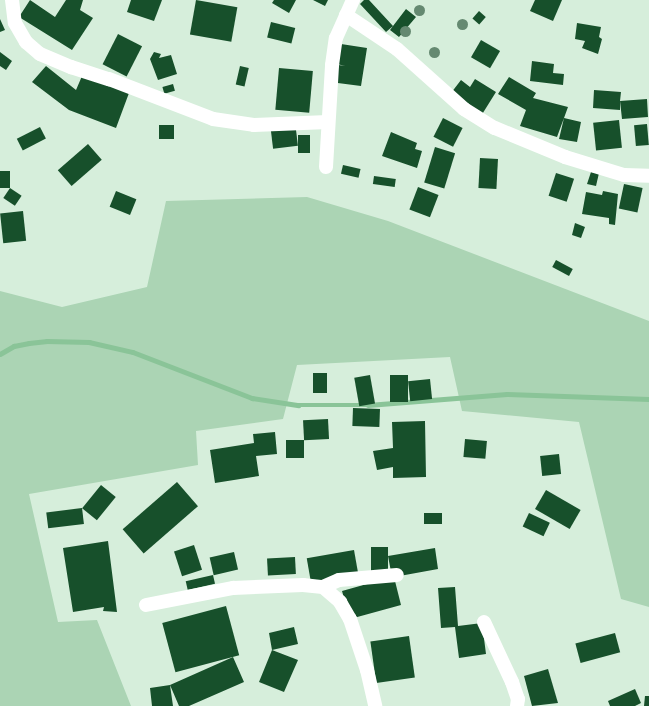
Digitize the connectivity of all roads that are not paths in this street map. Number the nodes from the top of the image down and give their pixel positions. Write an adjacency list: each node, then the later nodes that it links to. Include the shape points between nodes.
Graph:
1 (12, 0): 4 (street, via 15,23 26,42 40,54 71,67 213,119 254,126)
2 (354, 0): 3 (street)
3 (346, 15): 4 (street, via 336,38); 6 (street, via 398,49 464,109 495,128 565,157 624,175)
4 (328, 122): 5 (street)
5 (326, 167)
6 (649, 176)
7 (398, 575): 8 (street, via 339,580)
8 (323, 587): 9 (street, via 232,588); 11 (street, via 340,602 350,619)
9 (146, 605)
10 (484, 622): 12 (street, via 512,682)
11 (375, 706)
12 (517, 706)

